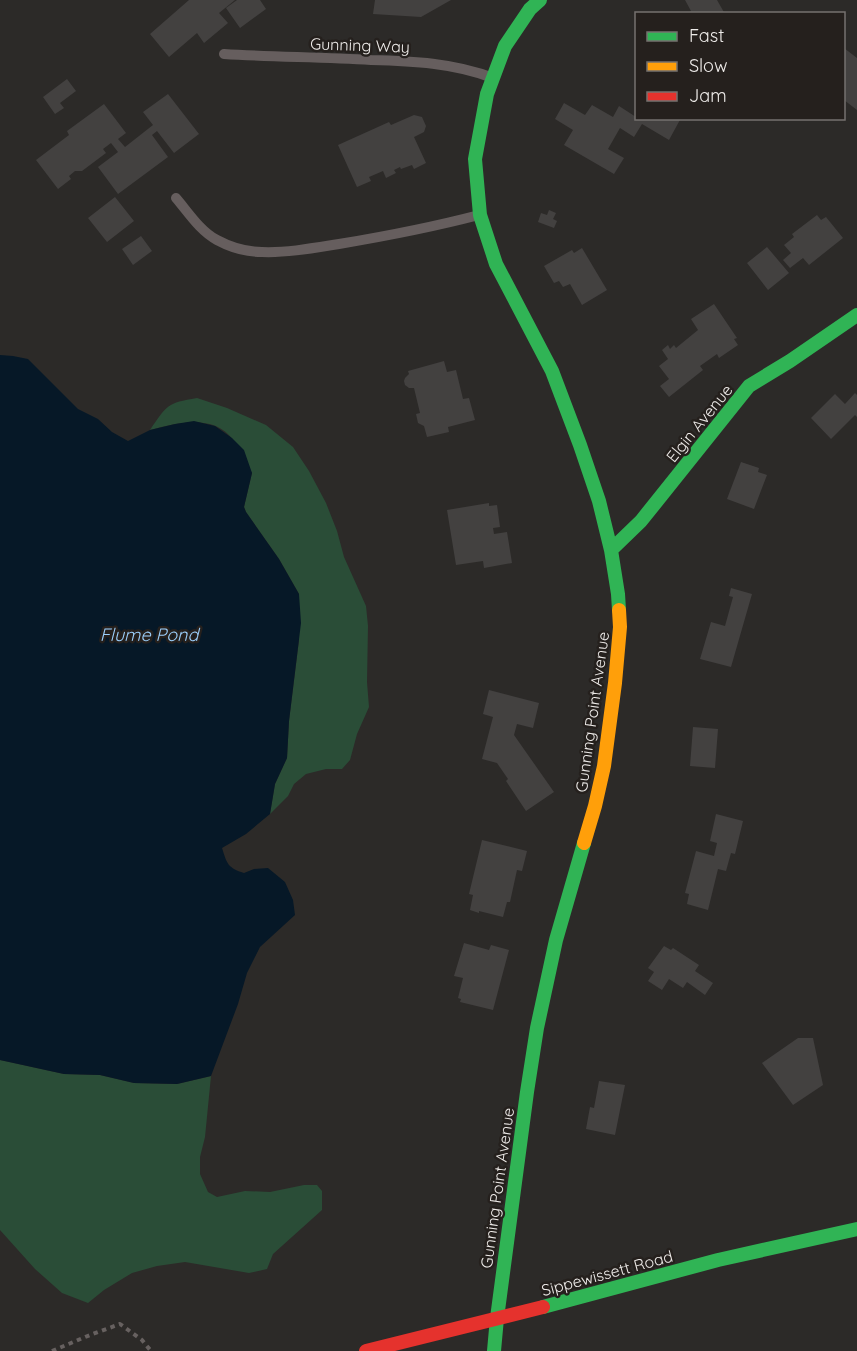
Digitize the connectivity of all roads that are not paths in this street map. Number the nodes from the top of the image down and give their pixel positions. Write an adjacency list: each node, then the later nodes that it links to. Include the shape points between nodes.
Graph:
1 (540, 0): 3 (street, Gunning Point Avenue, via 505,46)
2 (224, 54): 3 (lane, Gunning Way, via 426,63 473,70)
3 (493, 78): 5 (street, Gunning Point Avenue, via 475,159)
4 (176, 198): 5 (lane, via 216,240 261,253 371,239)
5 (480, 215): 7 (street, Gunning Point Avenue, via 496,264 562,395)
6 (857, 315): 7 (street, Elgin Avenue, via 749,386 642,521)
7 (611, 550): 9 (street, Gunning Point Avenue, via 620,627 604,766 556,940 537,1028)
8 (857, 1229): 9 (street, Sippewissett Road, via 718,1260)
9 (497, 1318): 10 (street, Sippewissett Road); 11 (street, Gunning Point Avenue)
10 (366, 1351)
11 (494, 1351)

